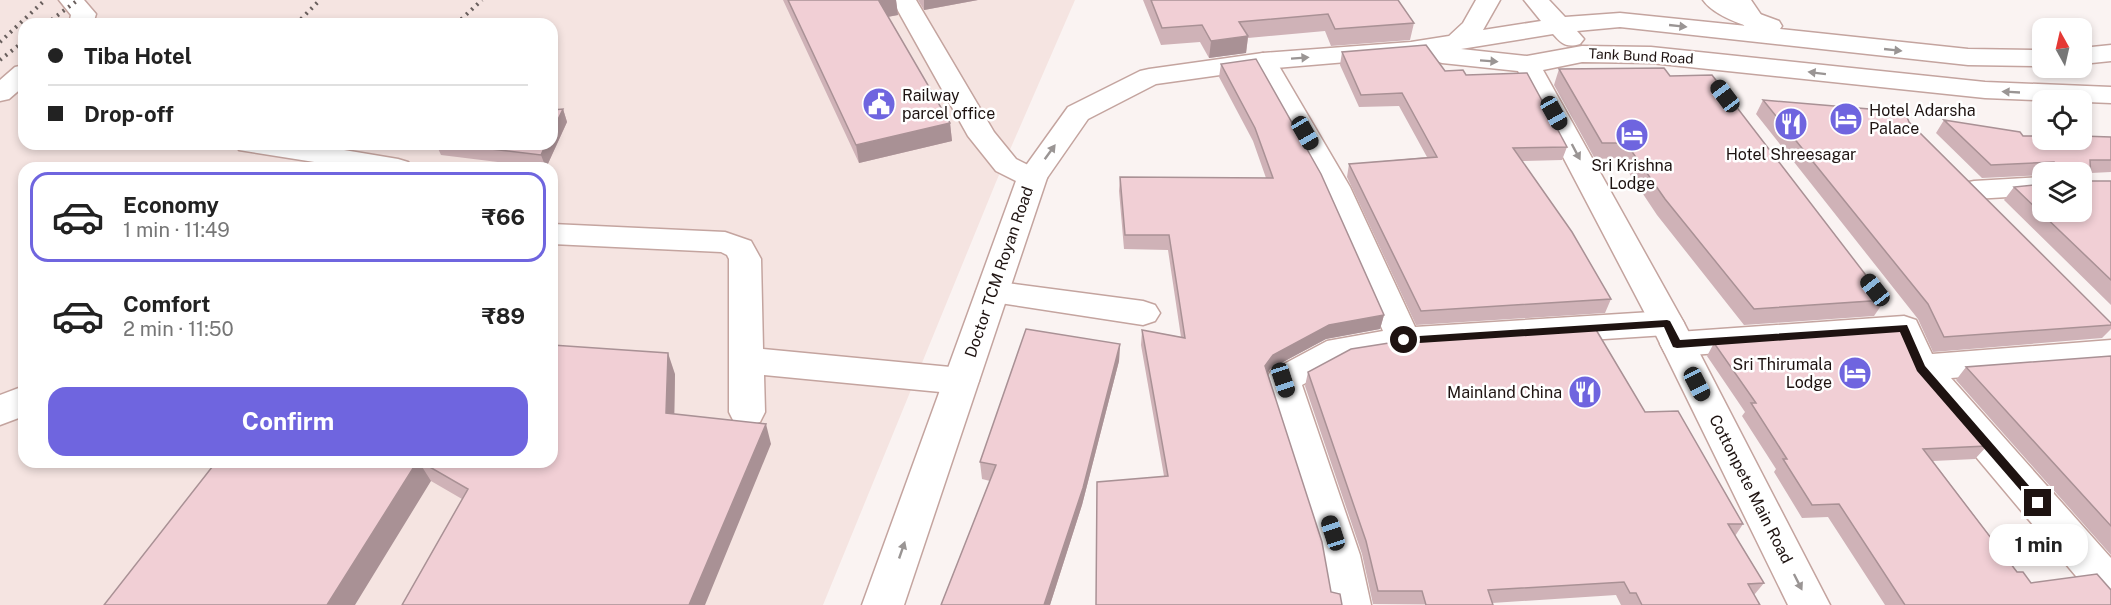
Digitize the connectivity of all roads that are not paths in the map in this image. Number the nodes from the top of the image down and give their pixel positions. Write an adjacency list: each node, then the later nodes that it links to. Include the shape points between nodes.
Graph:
1 (71, 0): 8 (main road, via 84,14)
2 (904, 0): 28 (main road, via 982,136 1006,165)
3 (1488, 0): 12 (main road, via 1473,27)
4 (1536, 0): 11 (main road)
5 (1601, 0): 9 (main road)
6 (1715, 0): 10 (main road)
7 (1739, 0): 10 (main road)
8 (83, 18)
9 (1620, 20): 11 (main road, Tank Bund Road); 13 (main road, Tank Bund Road, one-way to 13); 17 (main road)
10 (1754, 22): 13 (main road)
11 (1560, 25): 12 (main road, Doctor TCM Royan Road); 16 (main road, Tank Bund Road)
12 (1457, 42): 14 (main road, Doctor TCM Royan Road)
13 (1848, 45): 19 (main road, Tank Bund Road, one-way to 19, via 1968,57)
14 (1411, 50): 20 (main road, Doctor TCM Royan Road, one-way to 14); 21 (main road, one-way to 21)
15 (2111, 52): 18 (main road)
16 (1582, 54): 17 (main road, Tank Bund Road); 21 (main road)
17 (1651, 55): 24 (main road, Tank Bund Road, one-way to 17, via 1985,90)
18 (2092, 55)
19 (2032, 58)
20 (1263, 61): 28 (main road, Doctor TCM Royan Road, one-way to 20, via 1078,113 1149,77); 38 (main road, via 1335,187)
21 (1527, 64): 37 (main road, Cottonpete Main Road, one-way to 37)
22 (18, 78): 23 (main road)
23 (0, 93)
24 (2111, 95)
25 (278, 150): 26 (main road)
26 (335, 162)
27 (1950, 167): 30 (main road)
28 (1032, 178): 33 (main road, Doctor TCM Royan Road)
29 (2032, 187): 30 (main road)
30 (1974, 190): 31 (main road)
31 (1998, 214)
32 (558, 234): 40 (main road, via 725,242 740,248 745,259)
33 (992, 292): 35 (main road); 42 (main road, Doctor TCM Royan Road)
34 (1882, 300): 36 (main road)
35 (1143, 313)
36 (1904, 328): 37 (main road); 41 (main road)
37 (1672, 334): 38 (main road); 49 (main road, Cottonpete Main Road, one-way to 49)
38 (1404, 340): 48 (main road, via 1339,350 1283,380 1340,555)
39 (2111, 353): 41 (main road)
40 (745, 360): 42 (main road); 45 (main road)
41 (1921, 368): 46 (main road)
42 (961, 381): 47 (main road, Doctor TCM Royan Road, one-way to 42)
43 (18, 403): 44 (main road)
44 (0, 411)
45 (747, 412)
46 (2111, 587)
47 (883, 605)
48 (1350, 605)
49 (1809, 605)

